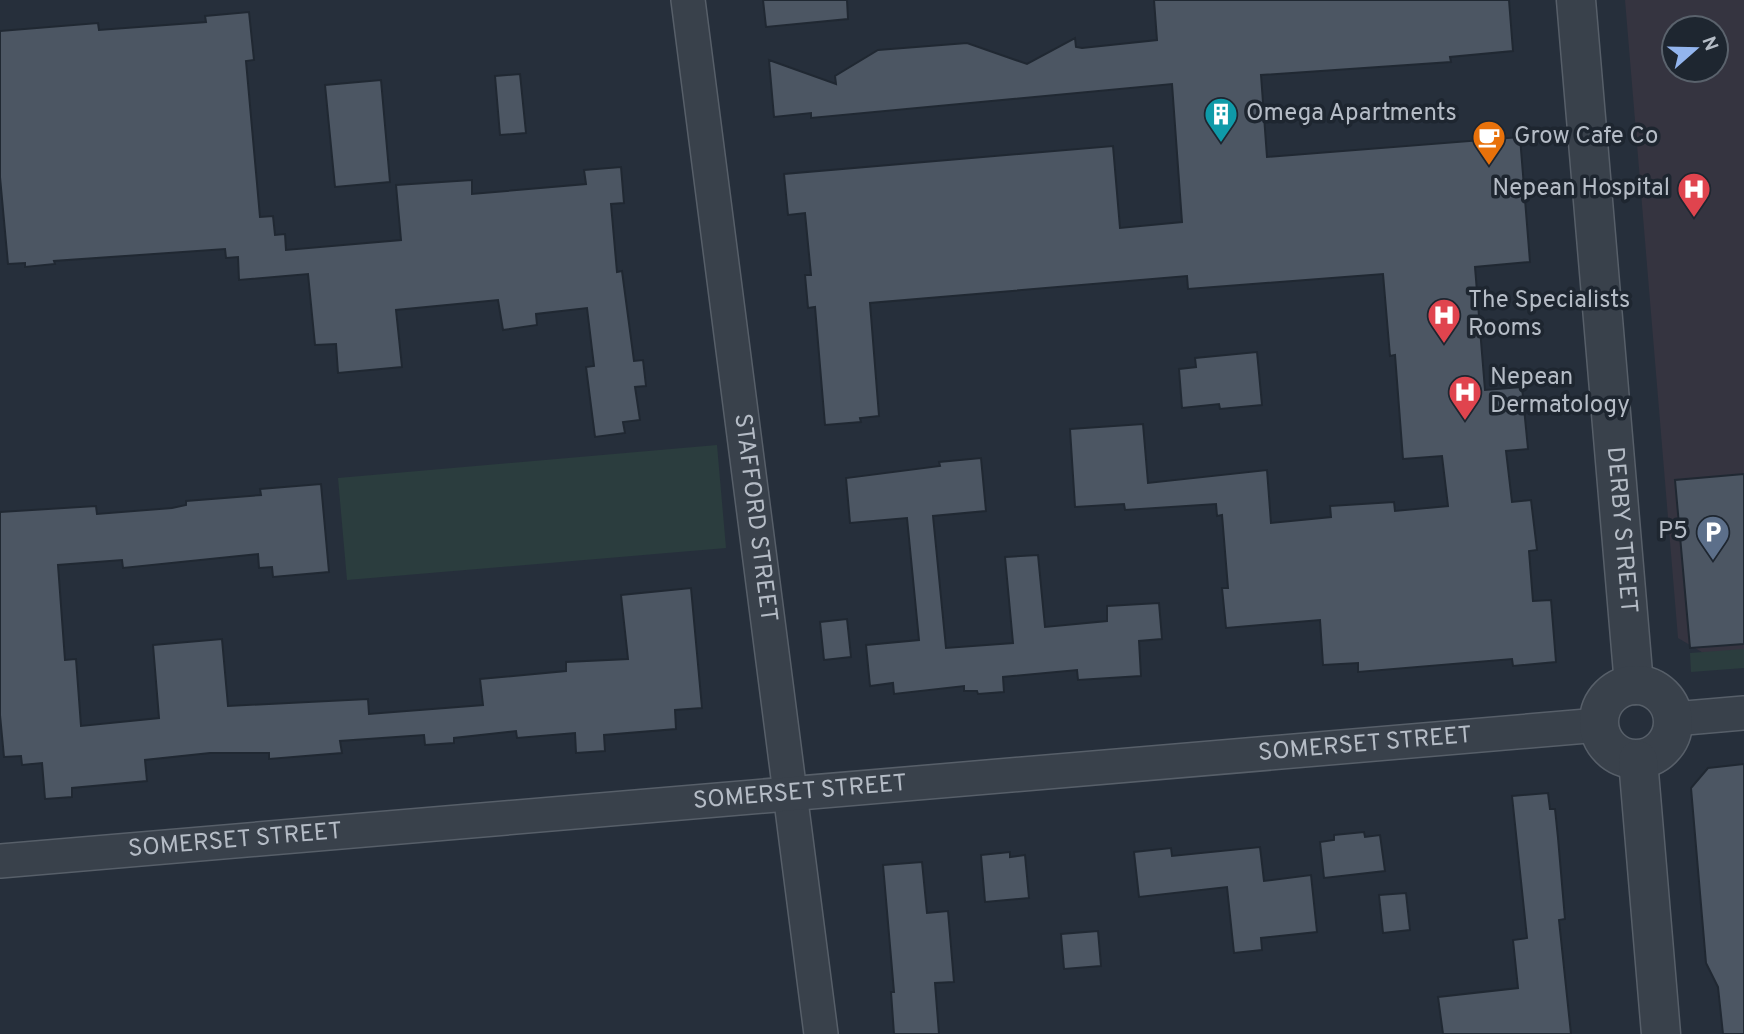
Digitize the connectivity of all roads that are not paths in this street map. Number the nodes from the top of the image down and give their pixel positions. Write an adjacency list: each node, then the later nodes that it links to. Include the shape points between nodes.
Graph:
1 (688, 0): 8 (street, STAFFORD STREET)
2 (1576, 0): 3 (street, DERBY STREET)
3 (1634, 685): 5 (street, via 1656,690); 6 (street, via 1612,693 1604,702)
4 (1744, 713): 5 (street)
5 (1674, 719): 7 (street, via 1665,747)
6 (1599, 725): 7 (street, via 1616,754); 8 (street, SOMERSET STREET)
7 (1638, 760): 11 (street)
8 (790, 793): 9 (street, SOMERSET STREET); 10 (street, STAFFORD STREET)
9 (0, 862)
10 (821, 1034)
11 (1661, 1034)

